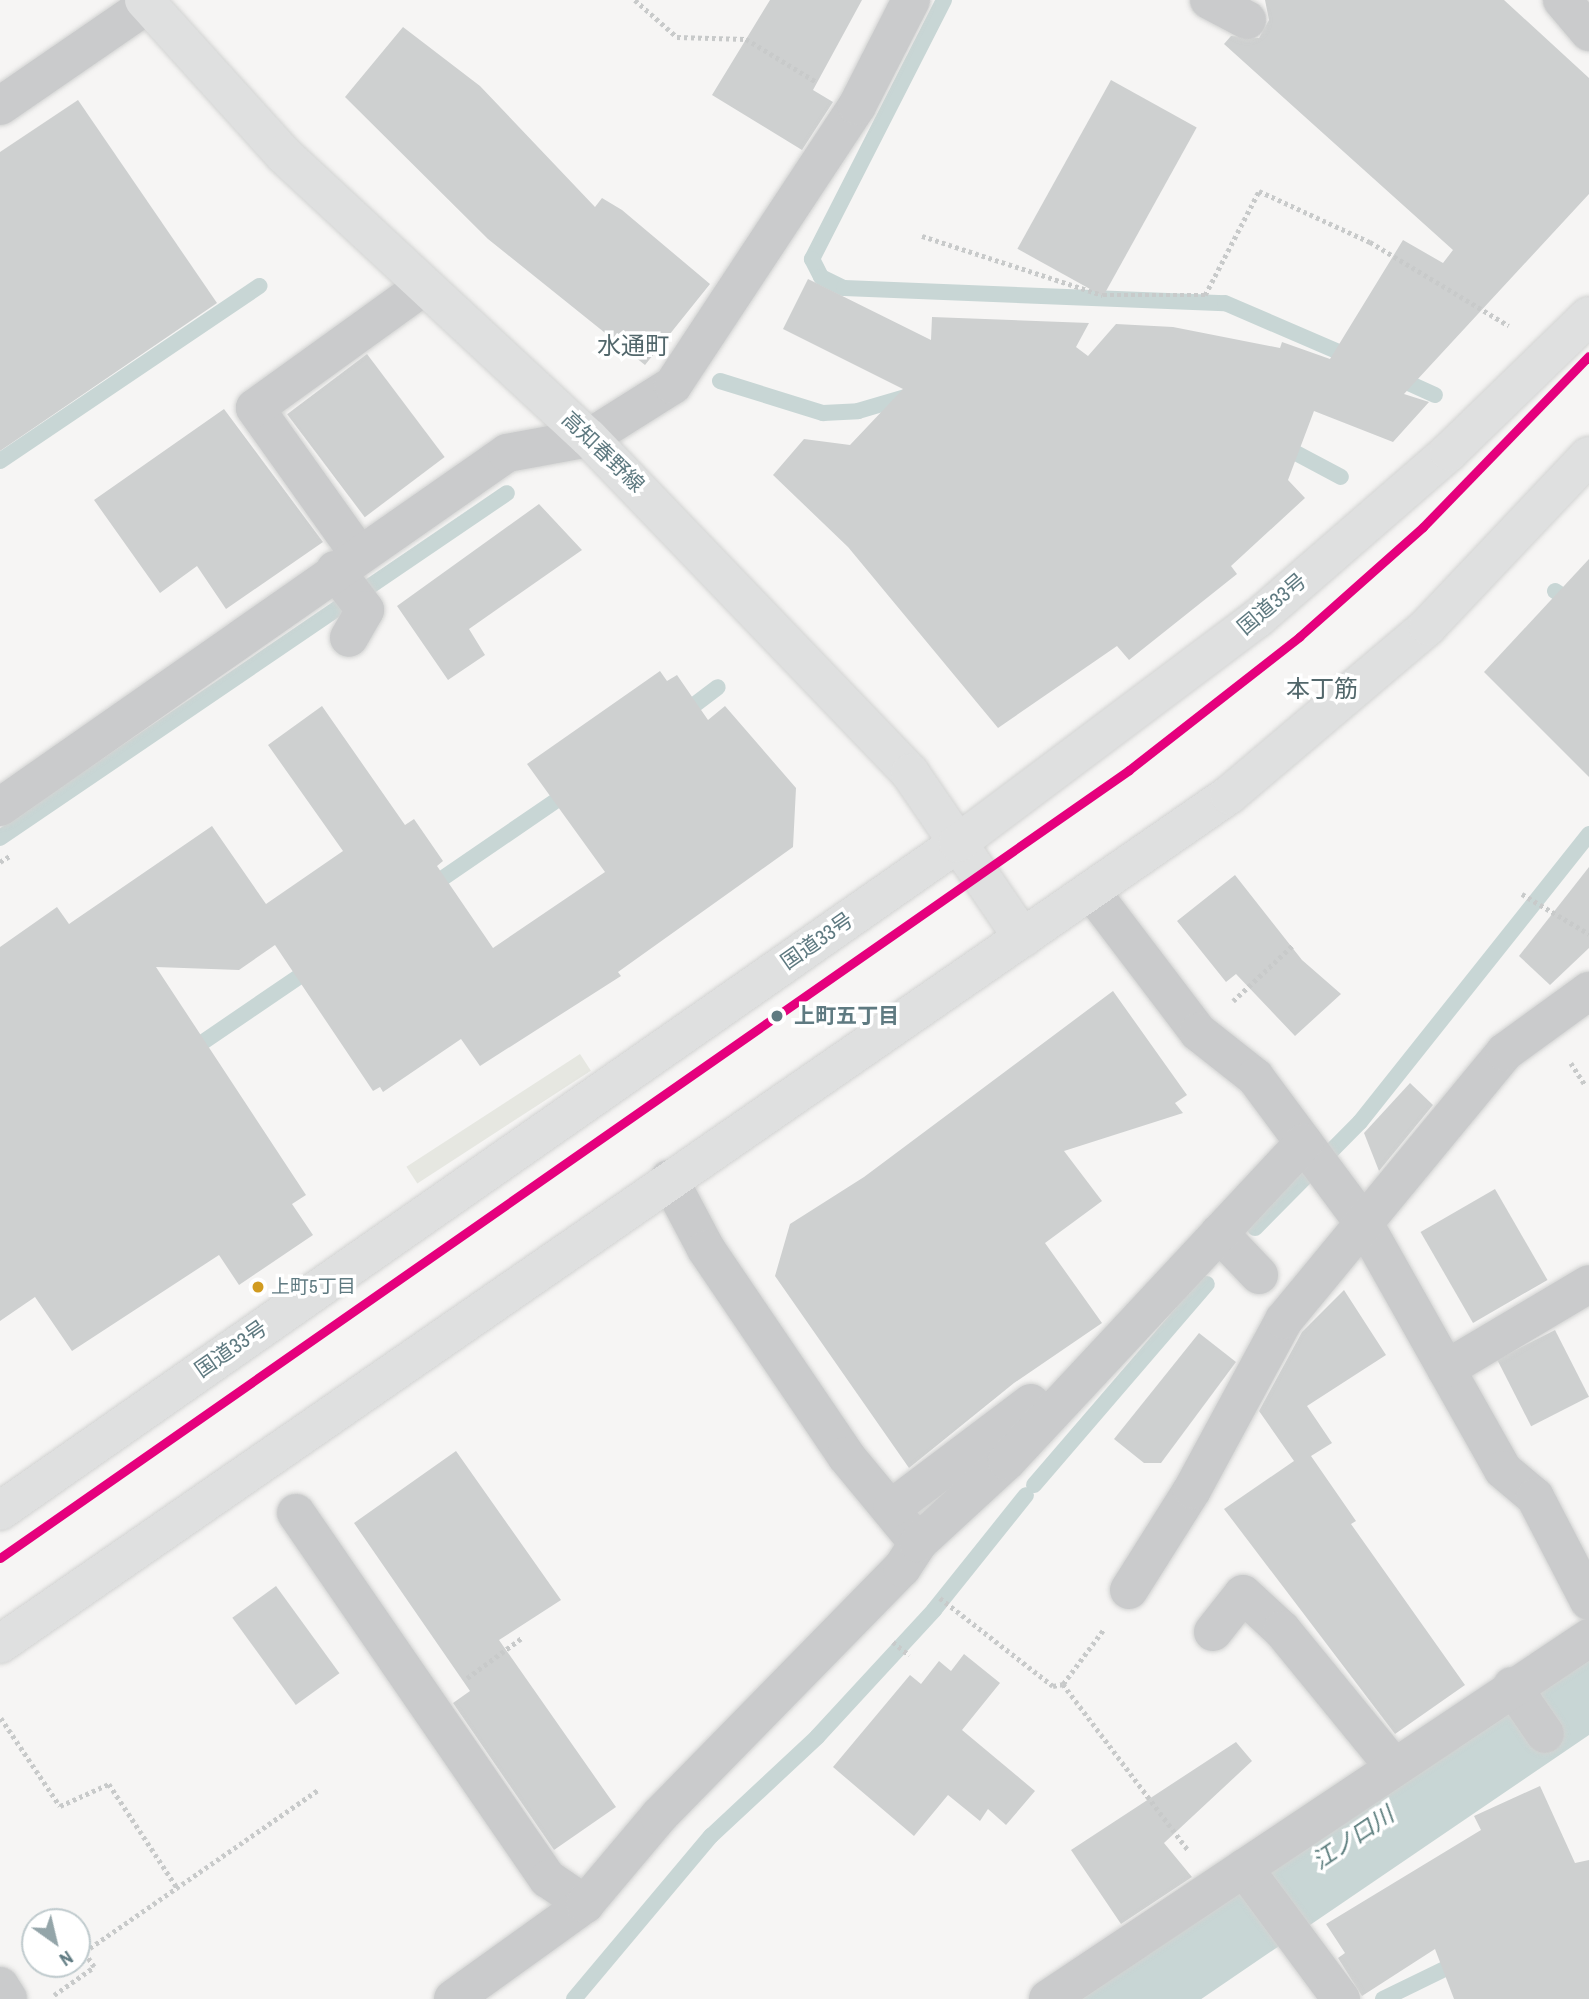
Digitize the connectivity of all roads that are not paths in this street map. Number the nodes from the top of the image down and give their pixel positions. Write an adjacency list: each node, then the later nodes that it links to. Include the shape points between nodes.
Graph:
1 (911, 0): 10 (street, via 857,106 673,385)
2 (1209, 0): 5 (street)
3 (1562, 0): 6 (street)
4 (146, 2): 7 (street); 8 (main road, 高知春野線, via 283,154)
5 (1247, 20)
6 (1589, 32)
7 (0, 106)
8 (424, 286): 10 (main road, 高知春野線); 12 (street, via 255,408)
9 (1589, 316): 15 (main road, 国道33号, via 1556,352 1258,618)
10 (589, 438): 12 (street, via 507,453); 15 (main road, 高知春野線, via 910,773)
11 (1589, 456): 16 (main road, via 1428,626 1344,703)
12 (346, 561): 13 (street); 14 (street)
13 (357, 624)
14 (0, 807)
15 (958, 843): 17 (main road, 高知春野線); 28 (main road, 国道33号)
16 (1091, 891): 17 (main road); 19 (street, via 1198,1032 1255,1077)
17 (1023, 937): 20 (main road)
18 (1589, 991): 21 (street, via 1505,1052)
19 (1315, 1156): 21 (street); 22 (street)
20 (669, 1180): 27 (street, via 706,1249 838,1444); 35 (main road)
21 (1365, 1225): 25 (street); 31 (street, via 1284,1320 1192,1490)
22 (1219, 1233): 23 (street); 30 (street, via 1007,1461)
23 (1259, 1275)
24 (1589, 1284): 25 (street)
25 (1446, 1369): 32 (street, via 1503,1470 1535,1497)
26 (1031, 1403): 27 (street)
27 (892, 1508): 30 (street)
28 (0, 1511)
29 (296, 1513): 38 (street, via 548,1879)
30 (918, 1543): 38 (street, via 902,1568 659,1816)
31 (1129, 1590)
32 (1589, 1601)
33 (1213, 1632): 36 (street, via 1242,1594 1282,1630)
34 (1589, 1638): 36 (street, via 1527,1709)
35 (0, 1644)
36 (1394, 1767): 37 (street)
37 (1239, 1880): 42 (street); 43 (street, via 1284,1927)
38 (585, 1904): 41 (street)
39 (0, 1986): 40 (street)
40 (9, 1999)
41 (453, 1999)
42 (1048, 1999)
43 (1341, 1999)

